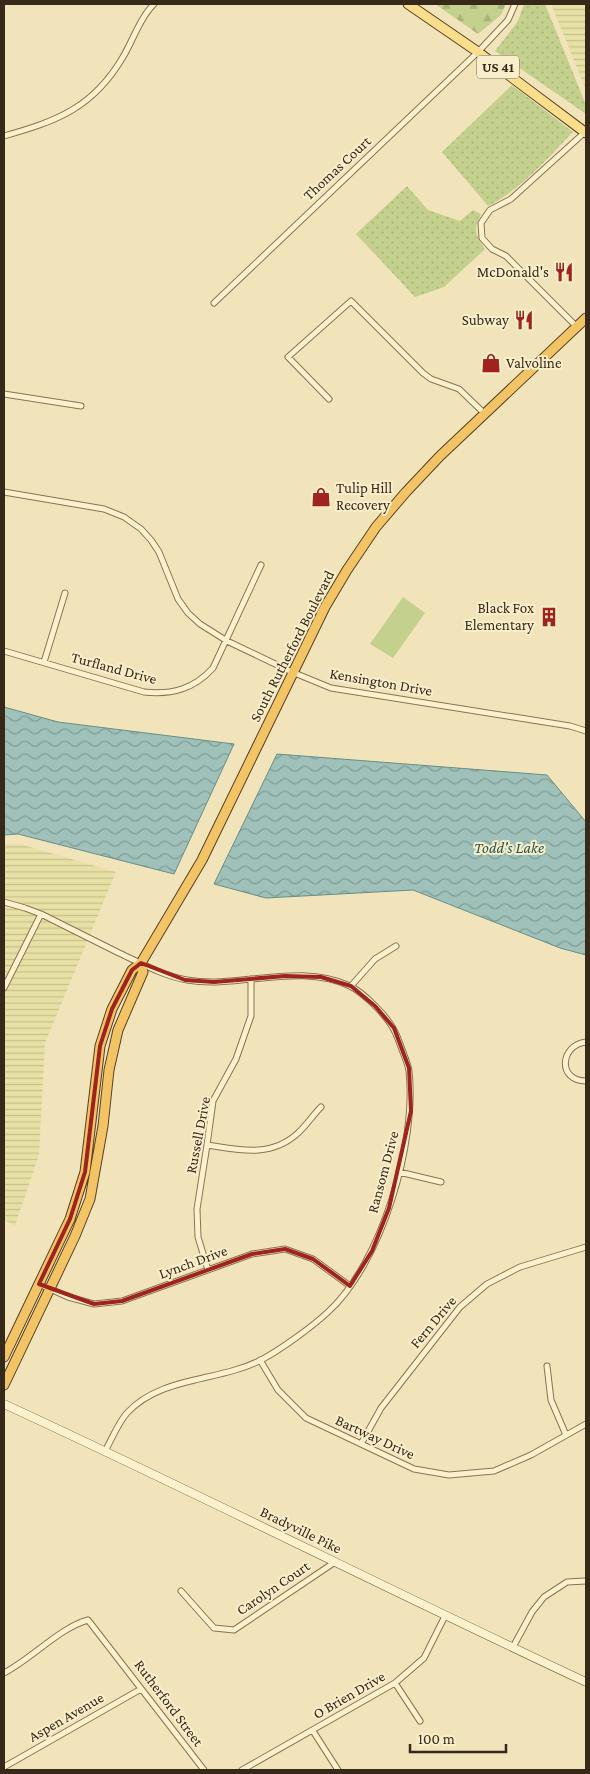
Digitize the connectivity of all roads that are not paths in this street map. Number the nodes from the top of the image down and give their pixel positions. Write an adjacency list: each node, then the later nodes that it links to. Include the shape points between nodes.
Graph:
1 (154, 4): 6 (street, via 122,59 90,98 54,120)
2 (408, 4): 4 (main road, US 41)
3 (515, 4): 4 (street, Thomas Court, via 508,20)
4 (478, 52): 5 (main road, US 41); 7 (street, Thomas Court)
5 (586, 133): 9 (street, via 511,199 490,210 481,223 482,238 492,249 506,256)
6 (4, 136)
7 (214, 303)
8 (586, 318): 9 (highway, South Rutherford Boulevard)
9 (577, 327): 13 (highway, South Rutherford Boulevard)
10 (4, 394): 12 (street)
11 (329, 399): 13 (street, via 288,357 351,301 422,373 459,389)
12 (81, 406)
13 (484, 414): 20 (highway, South Rutherford Boulevard, via 376,527 325,607)
14 (4, 492): 17 (street, Kensington Drive, via 104,509 124,517 151,540 188,612)
15 (261, 565): 17 (street, Turfland Drive)
16 (65, 593): 19 (street)
17 (227, 641): 19 (street, Turfland Drive, via 214,668 205,677 176,692 144,692); 20 (street, Kensington Drive)
18 (4, 651): 19 (street, Turfland Drive)
19 (44, 662)
20 (292, 672): 21 (street, Kensington Drive, via 331,688); 25 (highway, South Rutherford Boulevard, via 202,860)
21 (586, 731)
22 (4, 902): 23 (street, Ransom Drive)
23 (41, 914): 25 (street, Ransom Drive); 28 (street)
24 (396, 946): 27 (street, via 375,959)
25 (141, 963): 26 (street, Ransom Drive, via 185,980); 37 (highway, South Rutherford Boulevard, via 132,970 112,1009 100,1046 84,1172 70,1219); 39 (highway, South Rutherford Boulevard, via 143,972 118,1030 109,1070 90,1199)
26 (251, 979): 27 (street, Ransom Drive, via 321,977); 32 (street, Russell Drive, via 252,1016 236,1059 213,1101)
27 (351, 986): 33 (street, Ransom Drive, via 394,1028 409,1068 411,1111)
28 (4, 988)
29 (586, 1042): 30 (street, via 572,1048 565,1065 573,1079)
30 (586, 1081)
31 (321, 1107): 32 (street, via 298,1134 273,1149 247,1151)
32 (207, 1145): 36 (street, Russell Drive, via 197,1209 198,1238)
33 (399, 1172): 34 (street); 38 (street, Ransom Drive, via 372,1251)
34 (441, 1182)
35 (586, 1246): 47 (street, Fern Drive, via 520,1267 487,1284 460,1307 381,1408)
36 (208, 1270): 38 (street, Lynch Drive, via 252,1254 284,1249 313,1259); 39 (street, Lynch Drive, via 122,1301 94,1304)
37 (39, 1284): 39 (street, Lynch Drive); 40 (highway, South Rutherford Boulevard)
38 (350, 1286): 41 (street, Ransom Drive, via 329,1312)
39 (50, 1289): 43 (highway, South Rutherford Boulevard)
40 (4, 1357)
41 (260, 1360): 47 (street, Bartway Drive, via 278,1390 306,1418); 48 (street, Ransom Drive, via 151,1395 126,1413)
42 (547, 1366): 46 (street, via 551,1400)
43 (4, 1385)
44 (4, 1404): 48 (main road, Bradyville Pike)
45 (586, 1424): 46 (street, Bartway Drive)
46 (566, 1435): 47 (street, Bartway Drive, via 494,1471 449,1475 414,1470)
47 (361, 1444)
48 (105, 1451): 49 (main road, Bradyville Pike)
49 (334, 1562): 51 (street, Carolyn Court, via 234,1630 214,1628); 52 (main road, Bradyville Pike)
50 (586, 1581): 53 (street, via 567,1582 544,1597)
51 (181, 1591)
52 (445, 1616): 53 (main road, Bradyville Pike); 56 (street, O Brien Drive, via 424,1658)
53 (513, 1648): 55 (main road, Bradyville Pike)
54 (4, 1673): 57 (street, Rutherford Street, via 20,1665 76,1623 88,1620)
55 (586, 1682)
56 (395, 1683): 58 (street); 59 (street, O Brien Drive)
57 (141, 1689): 60 (street, Aspen Avenue); 61 (street, Rutherford Street)
58 (420, 1721)
59 (312, 1731): 62 (street, O Brien Drive); 63 (street)
60 (4, 1768)
61 (204, 1770)
62 (242, 1770)
63 (338, 1770)

